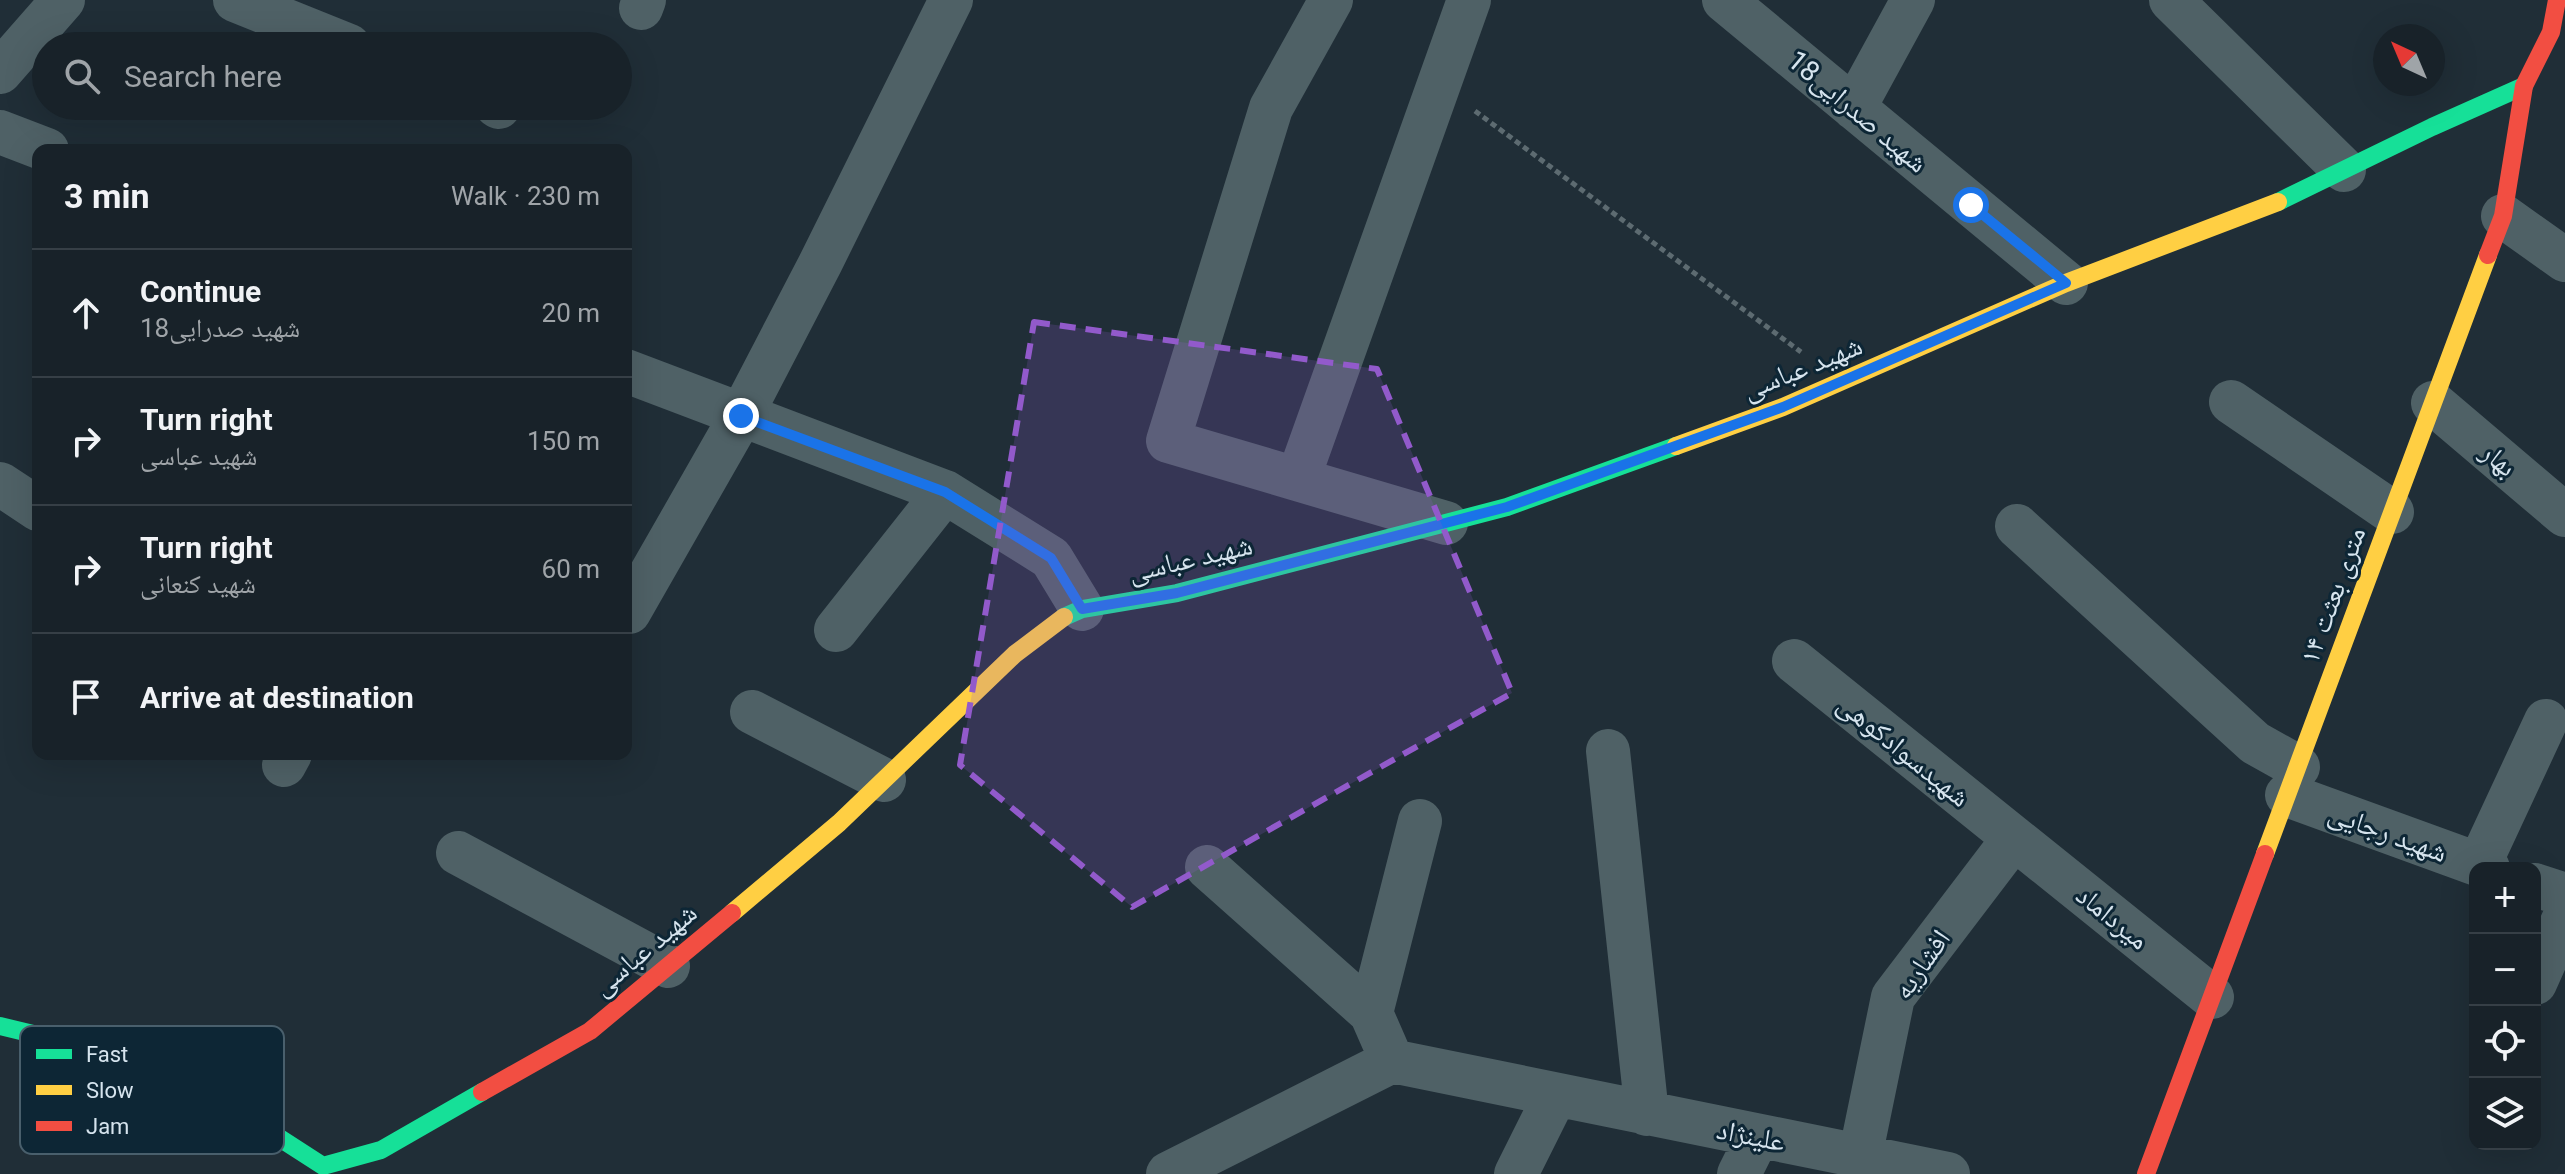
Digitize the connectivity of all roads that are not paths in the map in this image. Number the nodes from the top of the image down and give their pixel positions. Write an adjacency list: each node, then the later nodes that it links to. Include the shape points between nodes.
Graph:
1 (63, 0): 10 (street)
2 (235, 0): 11 (street)
3 (951, 0): 25 (street)
4 (1331, 0): 26 (street, via 1271,108 1168,441)
5 (1469, 0): 26 (street)
6 (1724, 0): 15 (street, شهید صدرایی18)
7 (1913, 0): 15 (street)
8 (2171, 0): 18 (street)
9 (2558, 23): 14 (street, ۱۴ متری بعثت)
10 (35, 32)
11 (314, 32)
12 (32, 35): 13 (street)
13 (0, 72)
14 (2524, 86): 18 (street, شهید عباسی); 19 (street, ۱۴ متری بعثت)
15 (1854, 108): 21 (street, شهید صدرایی18)
16 (0, 132): 17 (street)
17 (32, 144)
18 (2344, 170): 21 (street, شهید عباسی, via 2269,206)
19 (2503, 216): 20 (street); 24 (street, ۱۴ متری بعثت)
20 (2565, 260)
21 (2066, 283): 32 (street, شهید عباسی, via 1783,407 1522,502)
22 (632, 380): 25 (street)
23 (2231, 402): 30 (street)
24 (2433, 403): 30 (street, ۱۴ متری بعثت); 31 (street, بهار)
25 (741, 416): 28 (street); 34 (street)
26 (1298, 479): 32 (street)
27 (0, 484): 29 (street)
28 (945, 492): 35 (street, via 1051,558); 36 (street)
29 (32, 505)
30 (2392, 512): 42 (street, ۱۴ متری بعثت)
31 (2565, 515)
32 (1446, 523): 35 (street, شهید عباسی, via 1177,593)
33 (2017, 526): 42 (street, شهید رجایی)
34 (632, 607)
35 (1082, 609): 41 (street, شهید عباسی, via 1056,621 1015,654)
36 (836, 630)
37 (1794, 661): 44 (street, شهیدسوادکوهی)
38 (752, 712): 41 (street)
39 (2546, 721): 47 (street)
40 (1608, 751): 60 (street)
41 (884, 780): 52 (street, شهید عباسی)
42 (2292, 781): 46 (street, شهید رجایی); 54 (street, ۱۴ متری بعثت)
43 (1420, 821): 55 (street)
44 (2014, 838): 54 (street, میرداماد); 63 (street, افشاریه, via 1893,997)
45 (458, 853): 52 (street)
46 (2475, 862)
47 (2486, 862)
48 (1207, 867): 55 (street)
49 (2541, 887): 50 (street)
50 (2565, 895)
51 (2565, 916): 53 (street)
52 (668, 966): 61 (street, شهید عباسی, via 590,1031 381,1150 323,1166)
53 (2541, 970)
54 (2212, 997): 67 (street, ۱۴ متری بعثت)
55 (1371, 1013): 58 (street)
56 (0, 1026): 57 (street, شهید عباسی)
57 (20, 1031)
58 (1392, 1061): 59 (street, علینژاد); 64 (street)
59 (1555, 1096): 60 (street, علینژاد); 65 (street)
60 (1647, 1114): 62 (street, علینژاد)
61 (284, 1141)
62 (1749, 1155): 63 (street, علینژاد)
63 (1860, 1157): 66 (street, علینژاد)
64 (1168, 1174)
65 (1516, 1174)
66 (1948, 1174)
67 (2146, 1174)

